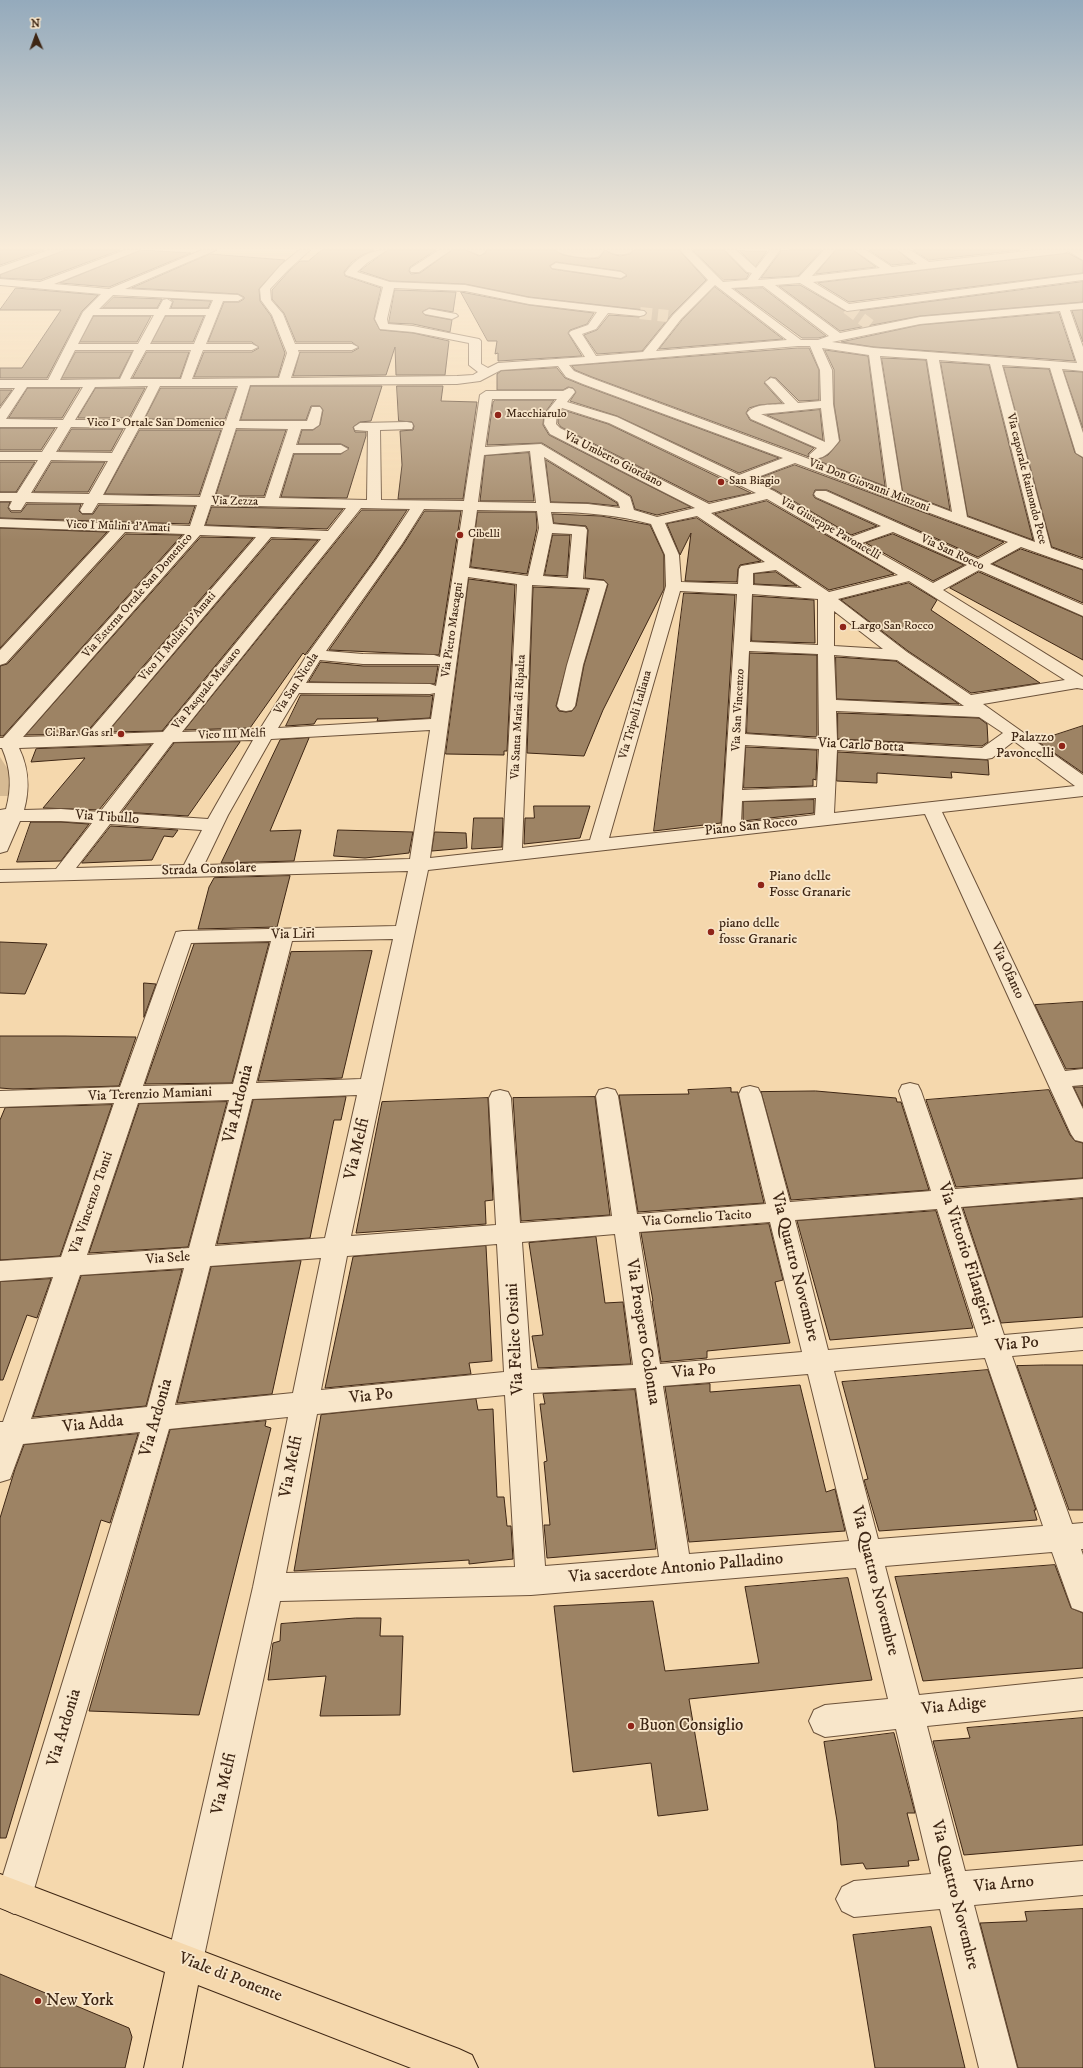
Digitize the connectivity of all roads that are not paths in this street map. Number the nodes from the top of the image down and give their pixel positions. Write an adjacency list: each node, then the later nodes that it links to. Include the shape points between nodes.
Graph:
1 (72, 347): 2 (street); 31 (street)
2 (142, 347): 3 (street); 24 (street)
3 (199, 347): 4 (street); 25 (street)
4 (252, 347)
5 (290, 347): 6 (street); 29 (street, via 293,353)
6 (352, 347)
7 (476, 347): 23 (street, via 475,365)
8 (584, 347): 17 (street)
9 (653, 347): 15 (street)
10 (754, 347): 15 (street)
11 (816, 347): 38 (street, via 826,370)
12 (837, 347): 14 (street)
13 (1077, 347): 20 (street)
14 (874, 352): 16 (street); 65 (street)
15 (647, 355): 17 (street)
16 (932, 356): 18 (street); 79 (street)
17 (593, 360): 19 (street)
18 (995, 361): 21 (street); 90 (street, Via caporale Raimondo Pece)
19 (561, 362): 23 (street, via 498,367); 27 (street, Via Don Giovanni Minzoni, via 570,374)
20 (1083, 364)
21 (1055, 365): 22 (street); 57 (street)
22 (1083, 367)
23 (488, 373): 26 (street)
24 (125, 378)
25 (186, 378)
26 (476, 378): 29 (street); 36 (street)
27 (587, 381): 37 (street, via 576,386); 39 (street, Via Don Giovanni Minzoni)
28 (245, 382): 29 (street); 32 (street); 47 (street, Via Esterna Ortale San Domenico)
29 (284, 382)
30 (772, 382): 40 (street)
31 (52, 383): 32 (street); 34 (street)
32 (91, 383): 45 (street)
33 (0, 384): 34 (street)
34 (23, 384): 42 (street)
35 (154, 386): 46 (street)
36 (486, 396): 37 (street, Via Giuseppe Pavoncelli); 56 (street, Via Pietro Mascagni)
37 (563, 400): 43 (street, Via Giuseppe Pavoncelli); 76 (street, Via Umberto Giordano, via 551,414 550,424 555,431)
38 (827, 404): 40 (street); 53 (street, via 832,441)
39 (655, 406): 43 (street); 61 (street, Via Don Giovanni Minzoni)
40 (795, 407): 53 (street, via 753,413)
41 (316, 410): 48 (street, Vico I° Ortale San Domenico, via 313,426)
42 (0, 418)
43 (613, 420): 62 (street, Via Giuseppe Pavoncelli)
44 (0, 423): 45 (street, Vico I° Ortale San Domenico)
45 (66, 423): 46 (street, Vico I° Ortale San Domenico); 59 (street)
46 (134, 424): 47 (street, Vico I° Ortale San Domenico); 60 (street)
47 (231, 425): 48 (street, Vico I° Ortale San Domenico); 69 (street, Via Esterna Ortale San Domenico)
48 (296, 425): 54 (street)
49 (360, 426): 50 (street)
50 (374, 426): 51 (street); 72 (street, via 375,496)
51 (407, 426)
52 (536, 447): 56 (street); 75 (street, Via Santa Maria di Ripalta); 77 (street, via 625,500)
53 (827, 448): 61 (street)
54 (288, 449): 55 (street); 70 (street)
55 (341, 449)
56 (478, 451): 74 (street, Via Pietro Mascagni)
57 (1083, 453)
58 (0, 456): 59 (street)
59 (46, 456): 60 (street); 67 (street)
60 (117, 457): 68 (street)
61 (800, 460): 62 (street); 65 (street, Via Don Giovanni Minzoni)
62 (738, 480): 63 (street, Via Giuseppe Pavoncelli)
63 (769, 494): 76 (street); 88 (street, Via Giuseppe Pavoncelli)
64 (821, 494): 82 (street, Via San Rocco)
65 (895, 495): 79 (street, Via Don Giovanni Minzoni)
66 (0, 497): 67 (street, Via Zezza)
67 (22, 497): 68 (street, Via Zezza); 80 (street)
68 (94, 499): 69 (street, Via Zezza); 81 (street)
69 (205, 501): 70 (street, Via Zezza); 85 (street, Via Esterna Ortale San Domenico)
70 (270, 503): 71 (street, Via Zezza)
71 (356, 505): 72 (street, Via Zezza); 87 (street, Via Pasquale Massaro)
72 (372, 505): 73 (street, Via Zezza)
73 (419, 506): 74 (street, Via Zezza); 106 (street, Via San Nicola)
74 (470, 507): 75 (street, Via Zezza); 94 (street, Via Pietro Mascagni)
75 (544, 507): 77 (street, Via Zezza, via 588,508); 84 (street, Via Santa Maria di Ripalta)
76 (704, 510): 78 (street); 91 (street, Via Umberto Giordano)
77 (628, 513): 78 (street, Via Zezza)
78 (657, 521): 98 (street, via 672,555)
79 (961, 521): 89 (street, Via Don Giovanni Minzoni)
80 (2, 526): 81 (street, Vico I Mulini d'Amati)
81 (76, 526): 83 (street, Vico I Mulini d'Amati)
82 (896, 526): 88 (street); 93 (street, Via San Rocco)
83 (122, 527): 85 (street, Vico I Mulini d'Amati); 107 (street)
84 (546, 528): 96 (street, Via Santa Maria di Ripalta); 97 (street, via 580,530)
85 (196, 530): 86 (street, Vico I Mulini d'Amati); 122 (street, Via Esterna Ortale San Domenico)
86 (267, 532): 87 (street, Vico I Mulini d'Amati); 121 (street, Vico II Molini D'Amati)
87 (332, 535): 119 (street, Via Pasquale Massaro)
88 (850, 542): 95 (street, Via Giuseppe Pavoncelli)
89 (1020, 542): 90 (street, Via Don Giovanni Minzoni); 93 (street)
90 (1044, 550): 92 (street, Via Don Giovanni Minzoni)
91 (779, 565): 100 (street, Via San Vincenzo, via 746,569); 101 (street, Via Umberto Giordano)
92 (1083, 565)
93 (979, 566): 99 (street); 102 (street, Via San Rocco)
94 (461, 572): 96 (street); 116 (street, Via Pietro Mascagni)
95 (911, 576): 99 (street, Via Giuseppe Pavoncelli); 101 (street)
96 (530, 580): 97 (street); 136 (street, Via Santa Maria di Ripalta)
97 (575, 582): 114 (street, via 599,584 575,665)
98 (674, 586): 100 (street); 134 (street, Via Tripoli Italiana)
99 (933, 589): 109 (street, Via Giuseppe Pavoncelli)
100 (745, 590): 101 (street); 103 (street, Via San Vincenzo)
101 (823, 595): 104 (street); 105 (street)
102 (1083, 611)
103 (742, 646): 104 (street); 120 (street, Via San Vincenzo)
104 (826, 650): 105 (street); 113 (street)
105 (901, 654): 112 (street)
106 (316, 655): 108 (street); 110 (street, Via San Nicola)
107 (0, 660)
108 (434, 660)
109 (1081, 683): 112 (street)
110 (295, 688): 111 (street); 118 (street, Via San Nicola)
111 (430, 689)
112 (968, 701): 115 (street)
113 (826, 705): 115 (street); 123 (street)
114 (566, 706)
115 (984, 712): 117 (street)
116 (439, 724): 118 (street, Vico III Melfi); 137 (street, Via Pietro Mascagni)
117 (1014, 733): 123 (street, Via Carlo Botta, via 986,754); 124 (street)
118 (264, 734): 119 (street, Vico III Melfi); 132 (street, Via San Nicola)
119 (168, 737): 121 (street, Vico III Melfi); 130 (street, Via Pasquale Massaro)
120 (737, 740): 123 (street, Via Carlo Botta); 127 (street, Via San Vincenzo)
121 (90, 741): 122 (street, Vico III Melfi)
122 (4, 743): 129 (street, via 18,770 18,795)
123 (828, 744): 126 (street)
124 (1083, 784)
125 (1083, 791): 128 (street, Piano San Rocco)
126 (826, 792): 127 (street); 131 (street)
127 (734, 796): 133 (street, Via San Vincenzo)
128 (931, 808): 131 (street, Piano San Rocco); 145 (street, Via Ofanto)
129 (6, 816): 130 (street, Via Tibullo); 135 (street)
130 (104, 817): 132 (street, Via Tibullo); 139 (street, Via Pasquale Massaro)
131 (824, 819): 133 (street, Piano San Rocco)
132 (213, 825): 138 (street, Via San Nicola)
133 (731, 830): 134 (street, Piano San Rocco)
134 (598, 844): 136 (street, Piano San Rocco)
135 (0, 847)
136 (512, 854): 137 (street, Piano San Rocco)
137 (419, 865): 138 (street, Strada Consolare); 141 (street, Via Melfi)
138 (191, 871): 139 (street, Strada Consolare)
139 (61, 875): 140 (street, Strada Consolare)
140 (0, 876)
141 (404, 932): 142 (street, Via Liri); 146 (street, Via Melfi)
142 (283, 935): 143 (street, Via Liri); 147 (street, Via Ardonia)
143 (183, 937): 150 (street, Via Vincenzo Tonti)
144 (1083, 1078): 145 (street)
145 (1058, 1079): 154 (street, Via Ofanto)
146 (372, 1087): 147 (street, Via Terenzio Mamiani); 160 (street, Via Melfi)
147 (242, 1092): 150 (street, Via Terenzio Mamiani); 161 (street, Via Ardonia)
148 (910, 1092): 156 (street, Via Vittorio Filangieri)
149 (750, 1094): 157 (street, Via Quattro Novembre)
150 (129, 1095): 153 (street, Via Terenzio Mamiani); 162 (street, Via Vincenzo Tonti)
151 (607, 1096): 158 (street, Via Prospero Colonna)
152 (500, 1098): 159 (street, Via Felice Orsini)
153 (0, 1099)
154 (1083, 1134)
155 (1083, 1188): 156 (street, Via Cornelio Tacito)
156 (947, 1199): 157 (street, Via Cornelio Tacito); 165 (street, Via Vittorio Filangieri)
157 (780, 1212): 158 (street, Via Cornelio Tacito); 166 (street, Via Quattro Novembre)
158 (626, 1224): 159 (street, Via Cornelio Tacito); 167 (street, Via Prospero Colonna)
159 (510, 1234): 160 (street, Via Cornelio Tacito); 168 (street, Via Felice Orsini)
160 (336, 1247): 161 (street, Via Sele); 169 (street, Via Melfi)
161 (200, 1257): 162 (street, Via Sele); 170 (street, Via Ardonia)
162 (70, 1266): 163 (street, Via Sele); 171 (street, Via Vincenzo Tonti)
163 (0, 1271)
164 (1083, 1339): 165 (street, Via Po)
165 (995, 1347): 166 (street, Via Po); 173 (street, Via Vittorio Filangieri)
166 (818, 1362): 167 (street, Via Po); 174 (street, Via Quattro Novembre)
167 (649, 1376): 168 (street, Via Po); 175 (street, Via Prospero Colonna)
168 (518, 1382): 169 (street, Via Po); 176 (street, Via Felice Orsini)
169 (305, 1403): 170 (street, Via Adda); 177 (street, Via Melfi)
170 (158, 1418): 171 (street, Via Adda); 184 (street, Via Ardonia)
171 (6, 1433): 172 (street, Via Vincenzo Tonti)
172 (0, 1470)
173 (1072, 1536): 174 (street, Via sacerdote Antonio Palladino); 178 (street, Via Vittorio Filangieri)
174 (867, 1554): 175 (street, Via sacerdote Antonio Palladino); 180 (street, Via Quattro Novembre)
175 (676, 1568): 176 (street, Via sacerdote Antonio Palladino)
176 (531, 1581): 177 (street, Via sacerdote Antonio Palladino)
177 (268, 1587): 186 (street, Via Melfi)
178 (1083, 1598)
179 (1083, 1694): 180 (street, Via Adige)
180 (907, 1712): 181 (street, Via Adige); 183 (street, Via Quattro Novembre)
181 (825, 1721)
182 (1083, 1878): 183 (street, Via Arno)
183 (952, 1889): 185 (street, Via Arno); 189 (street, Via Quattro Novembre)
184 (7, 1893): 186 (main road, Viale di Ponente)
185 (854, 1898)
186 (185, 1961): 187 (main road, Via Melfi); 188 (main road, Viale di Ponente)
187 (163, 2068)
188 (459, 2068)
189 (998, 2068)

